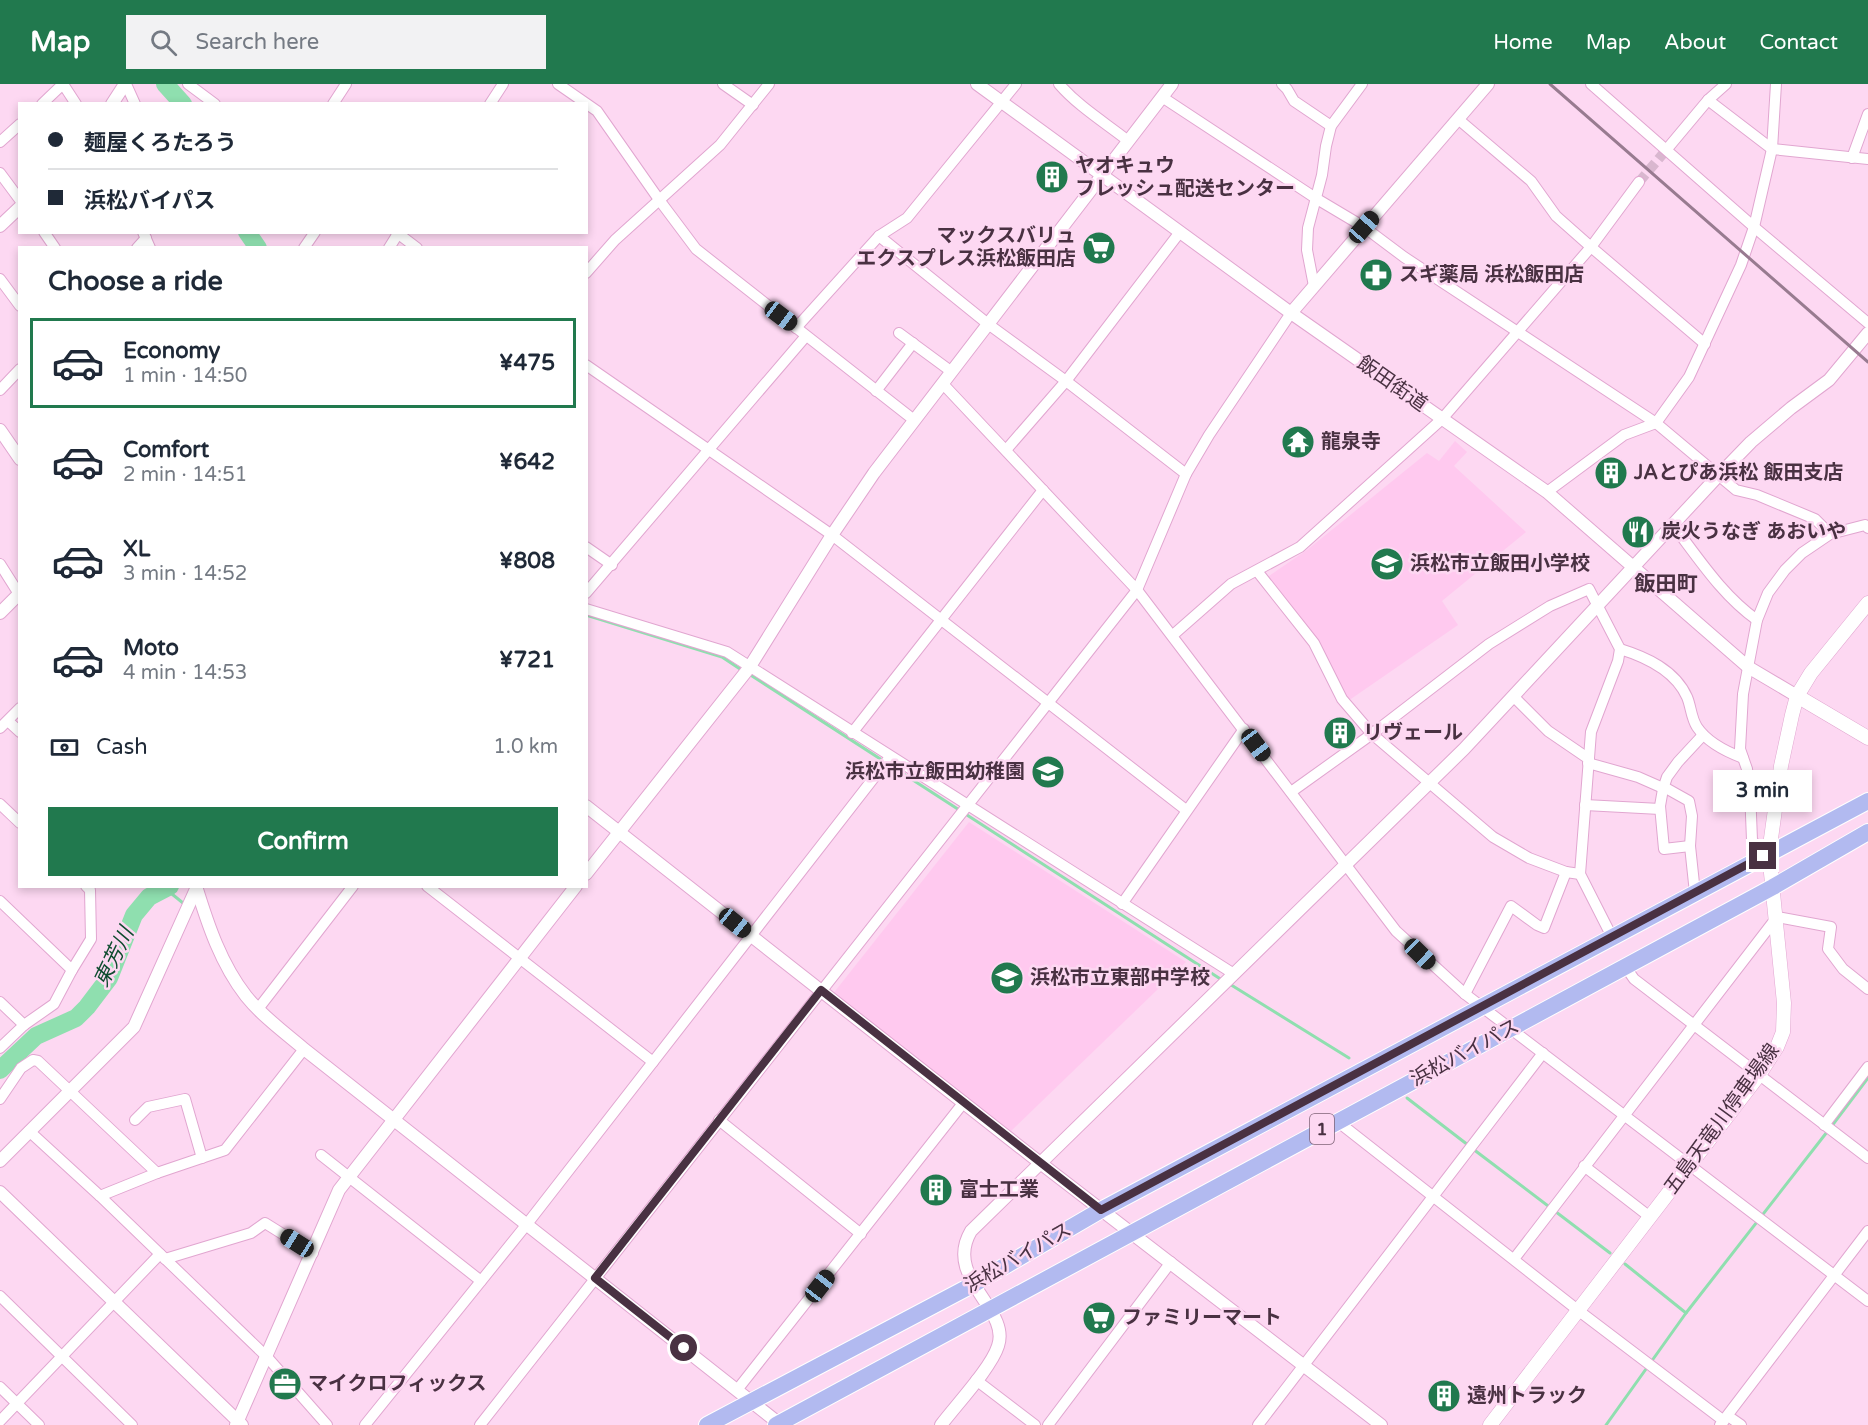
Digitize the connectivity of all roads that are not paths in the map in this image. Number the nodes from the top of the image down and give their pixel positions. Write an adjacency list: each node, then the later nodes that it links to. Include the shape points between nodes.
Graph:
1 (63, 84): 22 (street); 23 (street)
2 (125, 84): 24 (street); 25 (street)
3 (188, 84): 26 (street)
4 (346, 84): 27 (street)
5 (503, 84): 28 (street)
6 (558, 84): 29 (street)
7 (723, 84): 31 (street)
8 (769, 84): 31 (street)
9 (977, 84): 21 (street, 飯田街道)
10 (1016, 84): 21 (street)
11 (1059, 84): 36 (street, via 1074,101)
12 (1172, 84): 19 (street)
13 (1282, 84): 35 (street, via 1294,101)
14 (1362, 84): 35 (street)
15 (1488, 84): 33 (street)
16 (1591, 84): 38 (street)
17 (1725, 84): 20 (street)
18 (1776, 84): 39 (street)
19 (1162, 97): 36 (street); 46 (street)
20 (1708, 100): 38 (street); 39 (street)
21 (1000, 101): 43 (street, 飯田街道); 54 (street, via 907,218)
22 (44, 102)
23 (75, 102)
24 (113, 102)
25 (134, 102)
26 (212, 102)
27 (334, 102)
28 (491, 102)
29 (584, 102)
30 (588, 105): 47 (street, via 597,111)
31 (753, 105): 47 (street, via 720,145)
32 (1868, 114): 40 (street)
33 (1458, 119): 50 (street); 56 (street, via 1531,181 1556,216)
34 (18, 126): 37 (street)
35 (1330, 126): 46 (street)
36 (1127, 140): 43 (street)
37 (0, 142)
38 (1667, 149): 51 (street)
39 (1772, 149): 40 (street); 51 (street)
40 (1852, 158): 41 (street)
41 (1868, 159)
42 (0, 173): 45 (street)
43 (1102, 174): 52 (street, 飯田街道); 63 (street)
44 (1639, 182): 56 (street)
45 (18, 197)
46 (1317, 199): 50 (street); 59 (street, via 1308,228 1307,250)
47 (660, 201): 57 (street, via 615,240); 64 (street, via 696,249)
48 (18, 209): 49 (street)
49 (0, 226)
50 (1364, 227): 59 (street); 65 (street)
51 (1754, 227): 62 (street); 70 (street)
52 (1180, 232): 61 (street, 飯田街道); 74 (street)
53 (399, 234): 55 (street)
54 (879, 236): 63 (street); 64 (street)
55 (414, 246)
56 (1591, 247): 65 (street); 70 (street)
57 (588, 271)
58 (0, 279): 60 (street)
59 (1314, 286): 61 (street)
60 (18, 303)
61 (1291, 313): 78 (street, 飯田街道); 85 (street)
62 (1868, 323)
63 (988, 324): 73 (street); 74 (street)
64 (796, 328): 68 (street)
65 (1517, 331): 78 (street); 80 (street)
66 (899, 333): 69 (street)
67 (1868, 333): 86 (street, via 1829,380 1751,442)
68 (806, 336): 77 (street); 83 (street)
69 (913, 343): 73 (street); 77 (street)
70 (1705, 344): 80 (street, via 1689,377)
71 (588, 366): 83 (street)
72 (18, 371): 76 (street)
73 (952, 372): 75 (street)
74 (1066, 381): 82 (street); 85 (street)
75 (943, 384): 79 (street); 82 (street)
76 (0, 390)
77 (876, 391): 79 (street)
78 (1442, 419): 88 (street, 飯田街道); 97 (street, via 1299,547)
79 (914, 420): 92 (street)
80 (1656, 423): 86 (street); 88 (street, via 1624,435)
81 (0, 430): 84 (street)
82 (1006, 450): 87 (street)
83 (709, 451): 92 (street); 95 (street)
84 (18, 454)
85 (1186, 474): 98 (street)
86 (1718, 476): 89 (street); 91 (street, via 1736,490 1815,519)
87 (1043, 490): 98 (street); 106 (street)
88 (1547, 492): 96 (street, 飯田街道)
89 (1673, 525): 96 (street); 107 (street, via 1722,590)
90 (1868, 528): 91 (street, via 1864,525)
91 (1830, 534): 107 (street, via 1785,570 1768,593)
92 (832, 535): 106 (street); 111 (street)
93 (588, 548): 95 (street)
94 (0, 564): 100 (street)
95 (612, 565): 99 (street)
96 (1634, 566): 103 (street); 110 (street, 飯田街道)
97 (1257, 571): 108 (street, via 1231,584); 120 (street, via 1314,643 1342,699)
98 (1137, 590): 108 (street); 114 (street)
99 (588, 591)
100 (18, 592)
101 (18, 595): 105 (street)
102 (1868, 603): 113 (main road, 五島天竜川停車場線)
103 (1598, 605): 109 (street); 112 (street); 120 (street, via 1589,589 1550,606 1489,644)
104 (588, 610): 111 (street, via 726,652)
105 (0, 613)
106 (940, 620): 114 (street); 119 (street)
107 (1757, 620): 110 (street)
108 (1173, 635): 117 (street)
109 (1620, 649): 121 (street, via 1644,656 1675,680); 125 (street, via 1590,732)
110 (1748, 667): 113 (street, 飯田街道); 124 (street, via 1740,749)
111 (749, 668): 119 (street); 137 (street)
112 (1513, 696): 125 (street, via 1548,731); 126 (street)
113 (1797, 696): 122 (main road); 140 (main road, 五島天竜川停車場線)
114 (1047, 702): 131 (street); 135 (street)
115 (18, 710): 116 (street)
116 (4, 725): 118 (street)
117 (1244, 729): 128 (street); 135 (street)
118 (18, 731)
119 (852, 733): 123 (street)
120 (1372, 734): 126 (street); 128 (street)
121 (1703, 735): 124 (street); 127 (street, via 1678,762)
122 (1868, 738)
123 (890, 757): 131 (street); 156 (street)
124 (1743, 759): 140 (street, via 1750,790 1752,840)
125 (1588, 761): 127 (street); 132 (street)
126 (1429, 783): 141 (street); 143 (street, via 1492,837 1529,858)
127 (1664, 787): 134 (street); 139 (street, via 1689,801)
128 (1291, 792): 141 (street)
129 (1868, 801): 140 (highway, 浜松バイパス / 1)
130 (0, 804): 136 (street)
131 (966, 805): 154 (street); 163 (street)
132 (1585, 805): 134 (street); 144 (street)
133 (588, 808): 137 (street)
134 (1660, 809): 139 (street, via 1664,849)
135 (1186, 810): 154 (street)
136 (18, 821)
137 (620, 832): 142 (street); 156 (street)
138 (1868, 832): 145 (highway, 浜松バイパス / 1)
139 (1690, 846): 152 (street)
140 (1766, 855): 145 (main road, 五島天竜川停車場線); 152 (highway, 浜松バイパス / 1)
141 (1345, 866): 161 (street); 164 (street, via 1396,931)
142 (588, 872)
143 (1566, 872): 144 (street); 164 (street, via 1544,928 1511,906)
144 (1580, 874): 157 (street)
145 (1773, 887): 155 (main road, 五島天竜川停車場線); 159 (highway, 浜松バイパス / 1)
146 (90, 888): 160 (street, via 91,939)
147 (197, 888): 167 (street, via 220,953)
148 (197, 888): 177 (street, via 134,1027)
149 (351, 888): 167 (street)
150 (430, 888): 158 (street)
151 (574, 888): 158 (street)
152 (1695, 893): 157 (highway, 浜松バイパス / 1)
153 (0, 901): 160 (street)
154 (1122, 904): 161 (street)
155 (1777, 917): 162 (street, via 1831,927 1828,949 1843,969); 168 (street); 176 (main road, 五島天竜川停車場線, via 1783,1032)
156 (751, 936): 163 (street); 174 (street)
157 (1612, 938): 166 (highway, 浜松バイパス / 1)
158 (519, 959): 174 (street); 182 (street)
159 (1625, 966): 168 (street, via 1634,979); 170 (highway, 浜松バイパス / 1)
160 (72, 970): 169 (street, via 54,1004)
161 (1234, 974): 191 (street)
162 (1868, 989)
163 (821, 990): 179 (street); 183 (street)
164 (1465, 994): 166 (street)
165 (0, 1002): 169 (street)
166 (1484, 1007): 170 (street); 199 (highway, 浜松バイパス / 1)
167 (258, 1009): 172 (street)
168 (1693, 1024): 176 (street); 180 (street)
169 (24, 1025): 171 (street)
170 (1511, 1029): 173 (street); 184 (highway, 浜松バイパス / 1)
171 (0, 1048)
172 (304, 1049): 182 (street); 188 (street, via 225,1150)
173 (1543, 1053): 180 (street); 198 (street)
174 (652, 1062): 201 (street)
175 (1868, 1067): 185 (street)
176 (1759, 1075): 185 (street); 192 (main road, 五島天竜川停車場線)
177 (68, 1090): 178 (street, via 33,1060 21,1068); 186 (street); 194 (street)
178 (0, 1099)
179 (964, 1102): 191 (street); 204 (street)
180 (1624, 1115): 192 (street); 193 (street)
181 (135, 1120): 188 (street, via 148,1107 185,1099)
182 (393, 1120): 195 (street); 201 (street)
183 (718, 1120): 204 (street); 210 (street)
184 (1337, 1121): 198 (street); 203 (highway, 浜松バイパス / 1)
185 (1824, 1125): 189 (street)
186 (29, 1131): 190 (street); 197 (street)
187 (321, 1155): 195 (street)
188 (202, 1158): 194 (street)
189 (1868, 1158)
190 (0, 1161)
191 (1039, 1162): 199 (street); 212 (street, via 980,1221 965,1242 964,1262)
192 (1690, 1165): 200 (main road, 五島天竜川停車場線); 209 (street)
193 (1584, 1166): 200 (street); 207 (street)
194 (156, 1173): 197 (street)
195 (348, 1177): 205 (street); 211 (street)
196 (0, 1192): 215 (street)
197 (100, 1196): 206 (street)
198 (1433, 1197): 207 (street); 220 (street)
199 (1101, 1210): 203 (street); 212 (highway, 浜松バイパス / 1)
200 (1650, 1217): 217 (main road, 五島天竜川停車場線)
201 (527, 1224): 210 (street); 211 (street)
202 (1868, 1231): 209 (street)
203 (1132, 1233): 208 (street); 216 (highway, 浜松バイパス / 1)
204 (861, 1234): 223 (street)
205 (312, 1252): 206 (street, via 265,1223 251,1233); 219 (street)
206 (163, 1257): 215 (street); 219 (street)
207 (1514, 1259): 217 (street)
208 (1171, 1262): 220 (street); 238 (street)
209 (1834, 1275): 214 (street); 227 (street)
210 (595, 1278): 223 (street); 234 (street)
211 (481, 1281): 233 (street)
212 (974, 1284): 216 (street); 224 (highway, 浜松バイパス / 1)
213 (0, 1296): 218 (street)
214 (1868, 1301)
215 (115, 1303): 218 (street); 228 (street)
216 (990, 1309): 221 (street, via 1000,1333 999,1345); 229 (highway, 浜松バイパス / 1)
217 (1579, 1311): 227 (street); 241 (main road, 五島天竜川停車場線)
218 (62, 1355): 225 (street); 231 (street)
219 (267, 1357): 228 (street); 232 (street)
220 (1304, 1365): 239 (street); 240 (street)
221 (976, 1380): 236 (street); 237 (street)
222 (0, 1387): 225 (street)
223 (737, 1390): 224 (street)
224 (750, 1401): 229 (street); 235 (highway, 浜松バイパス / 1)
225 (17, 1404): 226 (street); 230 (street)
226 (0, 1421)
227 (1724, 1421): 242 (street)
228 (239, 1424)
229 (779, 1424)
230 (39, 1425)
231 (132, 1425)
232 (327, 1425)
233 (365, 1425)
234 (480, 1425)
235 (707, 1425)
236 (941, 1425)
237 (1035, 1425)
238 (1048, 1425)
239 (1258, 1425)
240 (1381, 1425)
241 (1490, 1425)
242 (1741, 1425)

